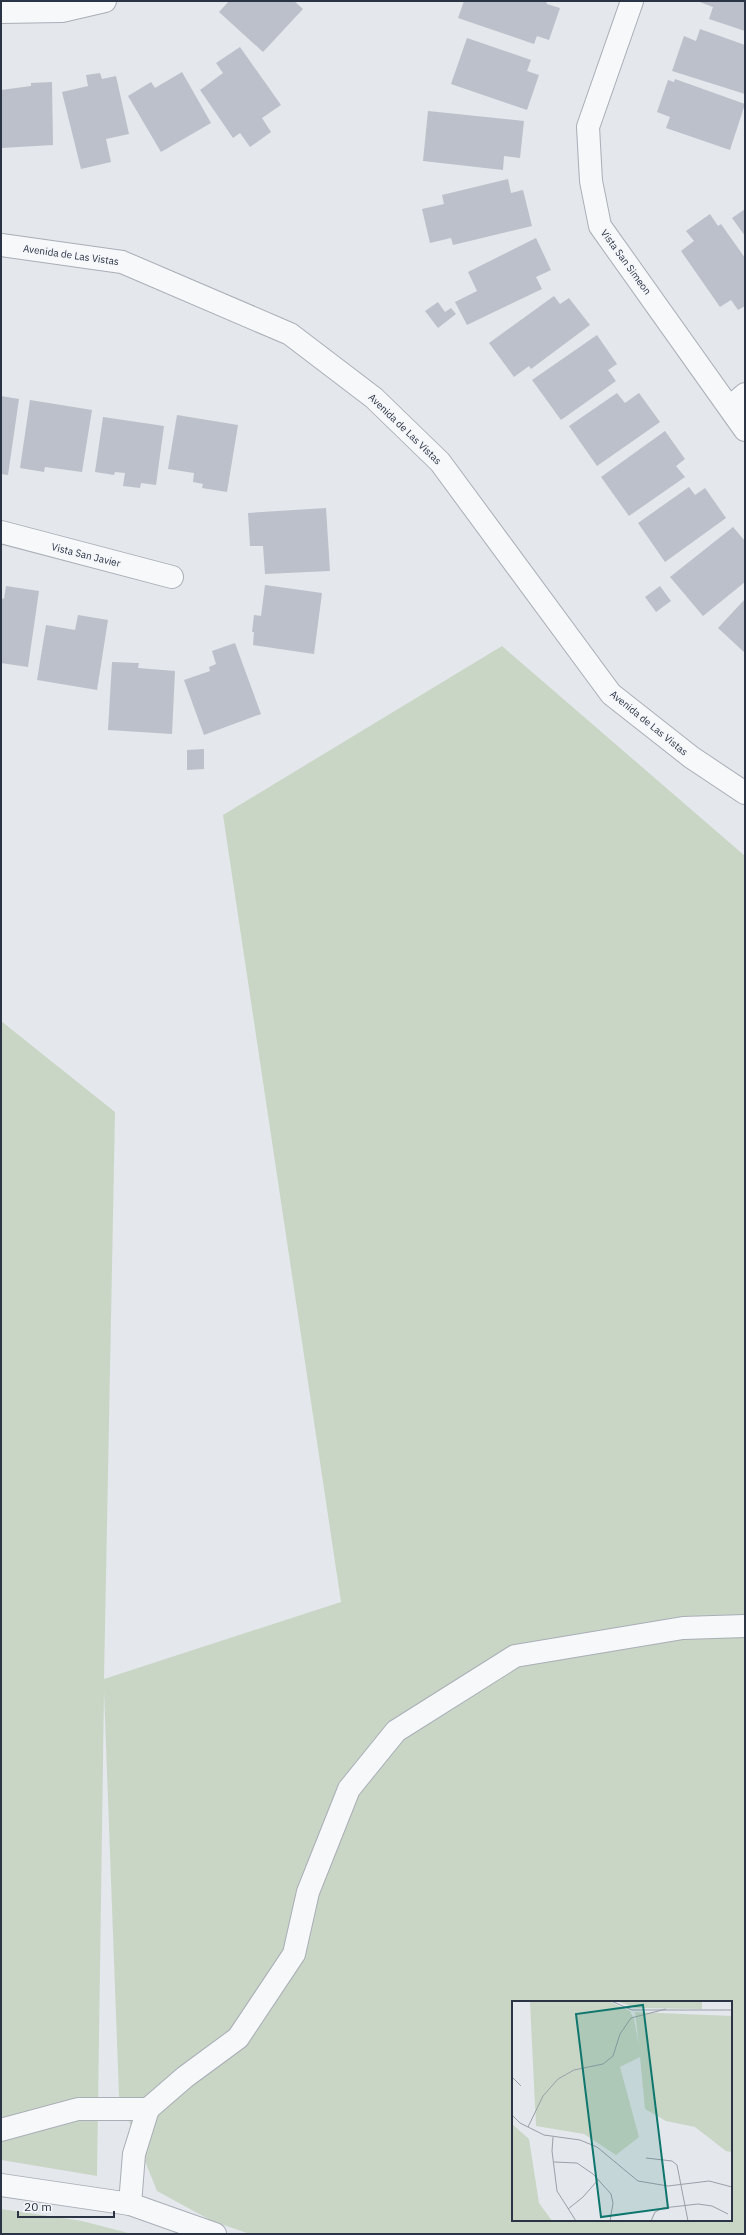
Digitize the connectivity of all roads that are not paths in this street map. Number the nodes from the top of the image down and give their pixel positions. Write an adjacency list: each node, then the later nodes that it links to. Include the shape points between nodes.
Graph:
1 (105, 1): 3 (street, via 62,11)
2 (632, 1): 5 (street, Vista San Simeon, via 588,127 591,182 600,226)
3 (1, 12)
4 (1, 245): 9 (street, Avenida de Las Vistas, via 122,262 290,334 374,398 440,462 611,694 691,757)
5 (737, 400): 6 (street, Vista San Simeon)
6 (745, 430)
7 (1, 532): 8 (street, Vista San Javier)
8 (172, 577)
9 (745, 793)
10 (745, 1626): 11 (street, via 683,1628 515,1656 396,1731 349,1789 308,1892 294,1954 238,2038 185,2076)
11 (148, 2109): 12 (street, via 78,2109); 14 (street, via 134,2154)
12 (1, 2130)
13 (1, 2185): 14 (street)
14 (130, 2204): 15 (street)
15 (215, 2234)

